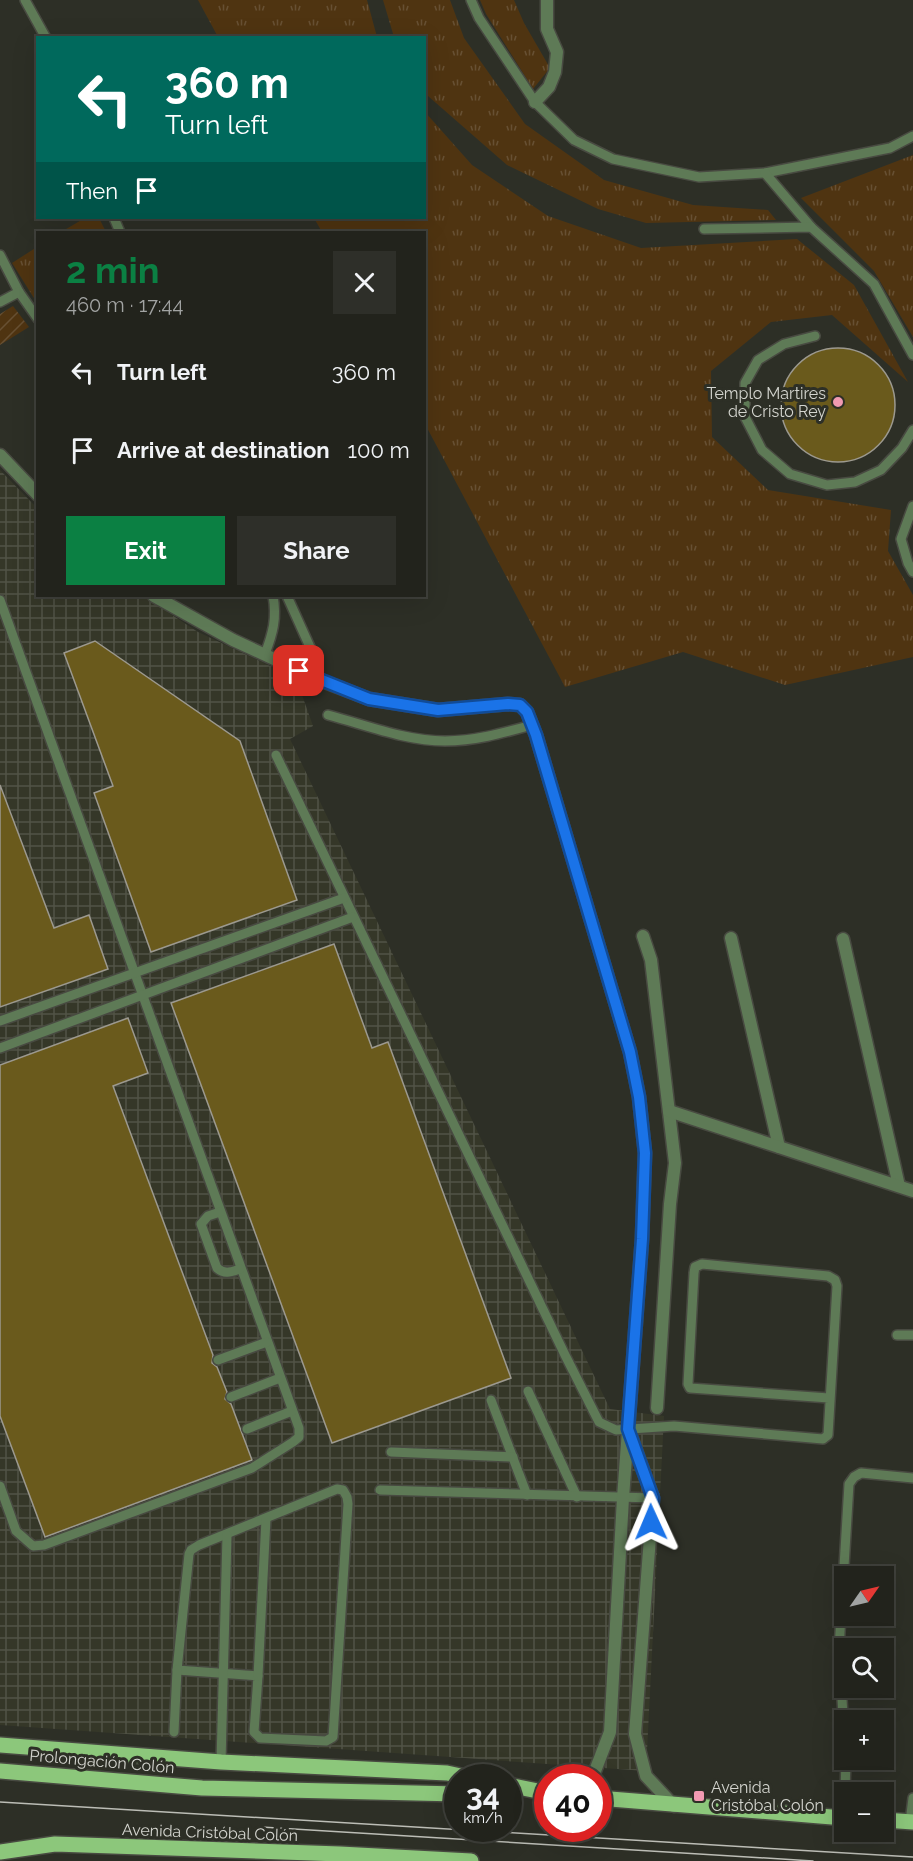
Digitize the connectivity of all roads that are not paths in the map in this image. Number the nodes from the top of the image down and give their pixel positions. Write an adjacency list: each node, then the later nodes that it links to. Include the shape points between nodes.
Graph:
1 (25, 0): 4 (lane)
2 (471, 0): 5 (lane)
3 (547, 0): 5 (street, via 547,29 557,52 555,72 549,87)
4 (45, 36)
5 (535, 102): 7 (lane, via 574,140 613,159 699,177)
6 (913, 136): 7 (lane, via 890,148)
7 (765, 173): 8 (lane)
8 (812, 227): 9 (lane); 15 (lane, via 874,284)
9 (704, 229)
10 (0, 255): 11 (lane)
11 (19, 292): 12 (lane); 13 (lane)
12 (0, 302)
13 (36, 316)
14 (815, 336): 16 (lane, via 784,344 758,360 745,383 745,417 762,450 790,474 826,484 855,482 881,470)
15 (913, 355)
16 (913, 430)
17 (0, 455): 18 (street)
18 (36, 493)
19 (913, 506): 20 (lane, via 901,538)
20 (913, 572)
21 (156, 597): 25 (street)
22 (273, 597): 25 (lane, via 274,632)
23 (287, 597): 26 (lane, via 310,647)
24 (0, 600): 35 (lane)
25 (265, 654): 26 (street)
26 (317, 679): 28 (street, via 369,699 438,710 520,705)
27 (328, 715): 28 (lane, via 388,732 446,741 476,739)
28 (532, 725): 57 (street, via 630,1052 639,1097 645,1153)
29 (276, 755): 30 (lane)
30 (344, 898): 31 (lane); 35 (lane)
31 (353, 917): 36 (lane); 57 (lane, via 599,1422 616,1430)
32 (644, 936): 39 (street, via 651,960)
33 (731, 938): 40 (street)
34 (843, 939): 41 (street)
35 (134, 973): 36 (lane); 37 (lane)
36 (141, 996): 38 (lane); 43 (lane)
37 (0, 1021)
38 (0, 1048)
39 (669, 1111): 40 (street); 54 (street, via 675,1163)
40 (779, 1147): 41 (street)
41 (900, 1186): 42 (street)
42 (913, 1191)
43 (220, 1212): 44 (lane); 44 (lane, via 208,1216 201,1224 217,1268 222,1273)
44 (240, 1269): 47 (lane)
45 (897, 1335): 46 (lane)
46 (913, 1335)
47 (267, 1342): 48 (lane); 49 (lane)
48 (218, 1360)
49 (280, 1378): 51 (lane); 55 (lane)
50 (528, 1391): 64 (lane)
51 (231, 1397)
52 (829, 1398): 52 (lane, via 835,1280 828,1276 702,1264 695,1267 690,1388); 57 (lane, via 829,1433 825,1439 674,1426)
53 (491, 1400): 59 (lane)
54 (657, 1408)
55 (292, 1411): 56 (lane); 61 (lane, via 299,1437 263,1462 44,1545 33,1546 16,1531)
56 (247, 1429)
57 (628, 1429): 65 (street); 66 (street)
58 (391, 1452): 59 (lane)
59 (513, 1457): 63 (lane)
60 (913, 1478): 72 (lane, via 861,1473 849,1484 839,1649)
61 (0, 1486)
62 (380, 1491): 63 (lane)
63 (527, 1495): 64 (lane)
64 (577, 1497): 65 (lane)
65 (623, 1498): 66 (lane); 76 (street, via 610,1731)
66 (653, 1498): 82 (street, via 635,1734 646,1776)
67 (266, 1519): 68 (lane); 71 (lane); 71 (lane, via 337,1489 347,1497 336,1710 331,1739 257,1737 254,1732)
68 (226, 1535): 69 (lane, via 195,1547 189,1554); 70 (lane)
69 (177, 1670): 70 (lane); 73 (lane)
70 (224, 1673): 71 (lane); 75 (lane)
71 (258, 1676)
72 (843, 1710)
73 (174, 1732)
74 (0, 1745): 75 (main road)
75 (220, 1762): 78 (main road)
76 (598, 1764)
77 (0, 1771): 79 (main road, Prolongación Colón, via 202,1788)
78 (444, 1773)
79 (444, 1794)
80 (913, 1798): 85 (lane)
81 (612, 1799): 82 (main road)
82 (674, 1806): 83 (main road)
83 (834, 1817)
84 (894, 1821): 85 (main road)
85 (912, 1822)
86 (0, 1852): 87 (main road, Avenida Cristóbal Colón, via 55,1844)
87 (340, 1854): 88 (main road); 89 (main road, Avenida Cristóbal Colón)
88 (358, 1861)
89 (471, 1861)

